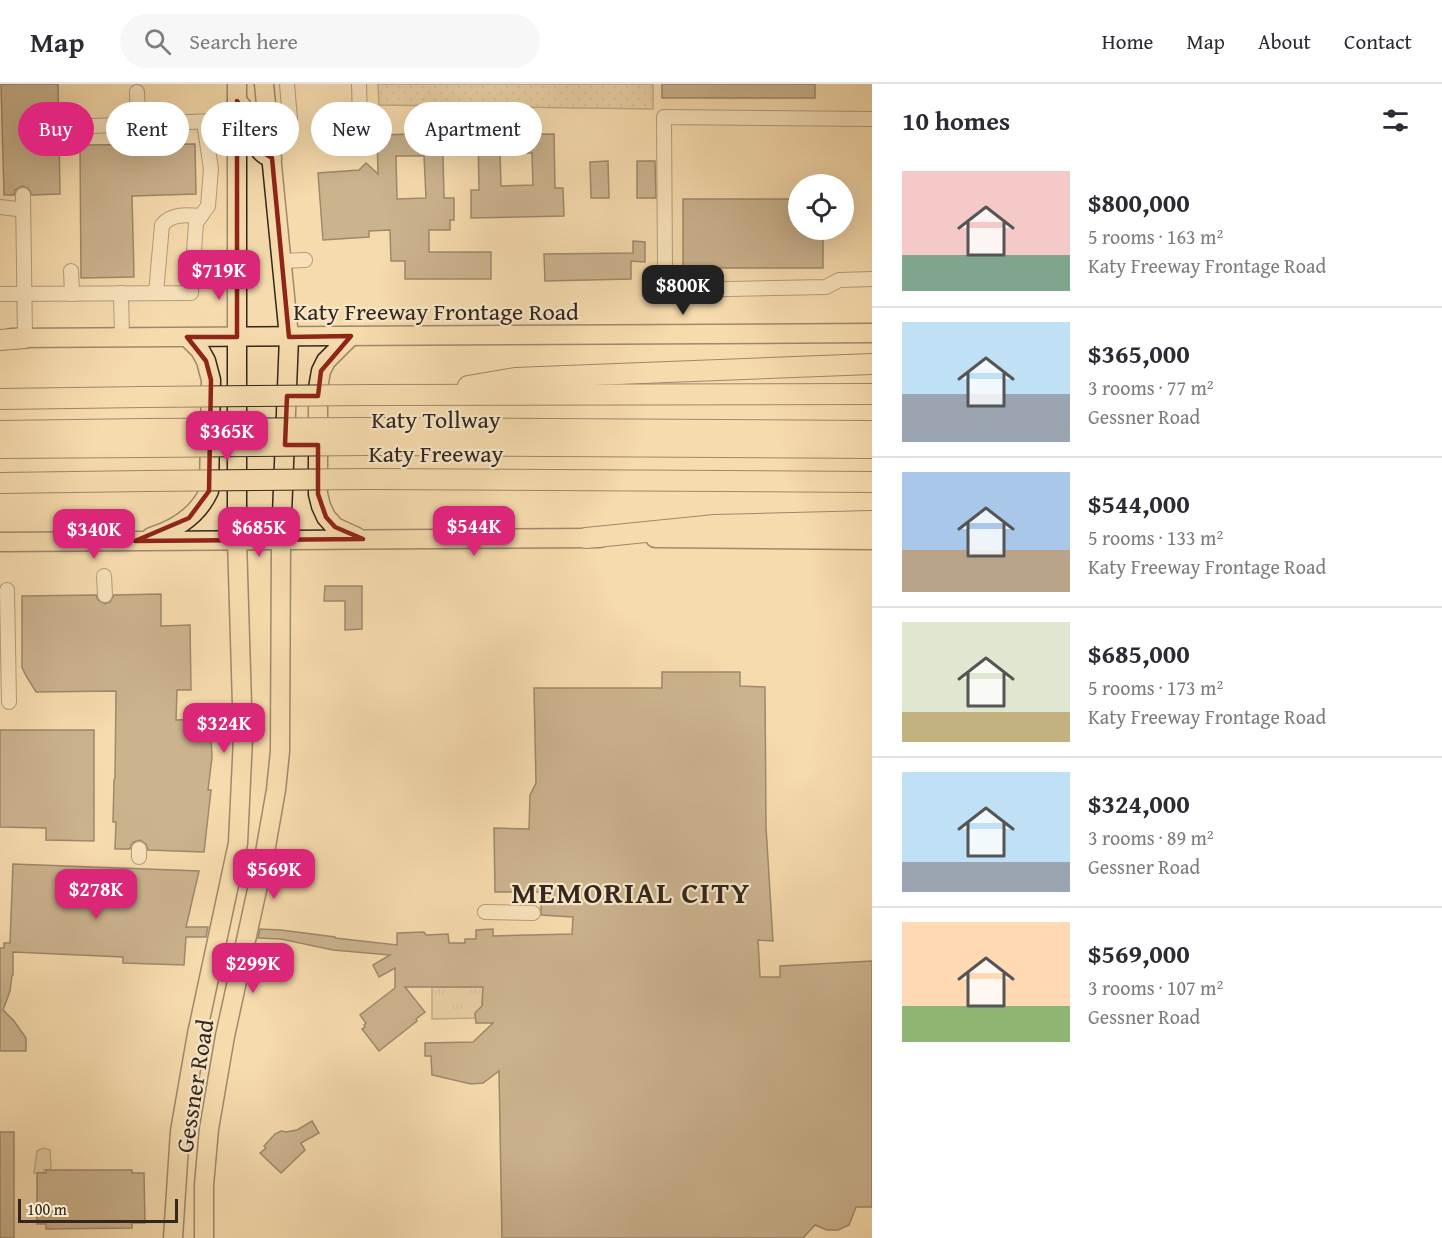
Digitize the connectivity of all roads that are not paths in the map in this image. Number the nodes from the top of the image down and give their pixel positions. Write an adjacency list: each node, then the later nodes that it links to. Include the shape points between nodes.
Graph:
1 (264, 84): 12 (main road, Gessner Road)
2 (287, 84): 7 (street)
3 (359, 84): 8 (street)
4 (137, 92): 6 (street)
5 (237, 93): 12 (main road, via 251,120 259,150)
6 (137, 102)
7 (289, 102)
8 (360, 102)
9 (872, 119): 20 (street, via 664,117 665,269 672,283 681,290 825,287 838,279)
10 (209, 156): 16 (street, via 208,206)
11 (237, 156): 29 (main road, Gessner Road)
12 (272, 158): 18 (main road, Gessner Road)
13 (23, 195): 15 (street)
14 (0, 207): 15 (street)
15 (23, 212): 24 (street)
16 (201, 216): 22 (street, via 174,216 162,225); 22 (street, via 196,223 191,293)
17 (305, 260): 18 (street)
18 (282, 261): 30 (main road, Gessner Road)
19 (71, 271): 25 (street)
20 (872, 279)
21 (121, 293): 22 (street); 25 (street); 32 (street)
22 (156, 293)
23 (0, 294): 24 (street)
24 (24, 294): 25 (street); 31 (street)
25 (72, 294)
26 (872, 333): 27 (main road, Katy Freeway Frontage Road)
27 (351, 336): 30 (main road, Katy Freeway Frontage Road); 48 (main road, via 321,371 318,494 326,517 335,527)
28 (187, 337): 29 (main road, Katy Freeway Frontage Road); 32 (main road, Katy Freeway Frontage Road); 52 (main road, via 206,361 211,380 209,490 189,518 163,533)
29 (237, 337): 30 (main road, Katy Freeway Frontage Road); 49 (main road, Gessner Road)
30 (289, 337): 50 (main road, Gessner Road)
31 (25, 338): 32 (main road, Katy Freeway Frontage Road); 33 (highway)
32 (122, 338)
33 (0, 339)
34 (872, 364): 36 (highway, via 515,378)
35 (872, 394): 36 (highway)
36 (412, 395): 37 (highway, bridge)
37 (6, 398)
38 (0, 431): 41 (highway, Katy Tollway)
39 (872, 431): 40 (highway, Katy Tollway)
40 (367, 436): 41 (highway, Katy Tollway, bridge); 43 (highway, Katy Tollway)
41 (147, 438): 42 (highway, Katy Tollway)
42 (0, 448)
43 (872, 448)
44 (872, 482): 45 (highway, Katy Freeway, bridge, via 368,479)
45 (0, 485)
46 (872, 521): 47 (highway, via 716,525)
47 (586, 538): 48 (main road); 51 (main road)
48 (363, 539): 50 (main road)
49 (237, 540): 50 (main road); 52 (main road); 60 (main road, Gessner Road, via 243,738 238,843 180,1131)
50 (281, 540): 61 (main road, Gessner Road, via 280,751 276,790 210,1119)
51 (872, 540)
52 (135, 541): 53 (main road)
53 (0, 542)
54 (104, 576): 56 (street)
55 (8, 590): 57 (street)
56 (105, 595)
57 (9, 702)
58 (485, 912): 59 (street)
59 (533, 913)
60 (173, 1238)
61 (204, 1238)

